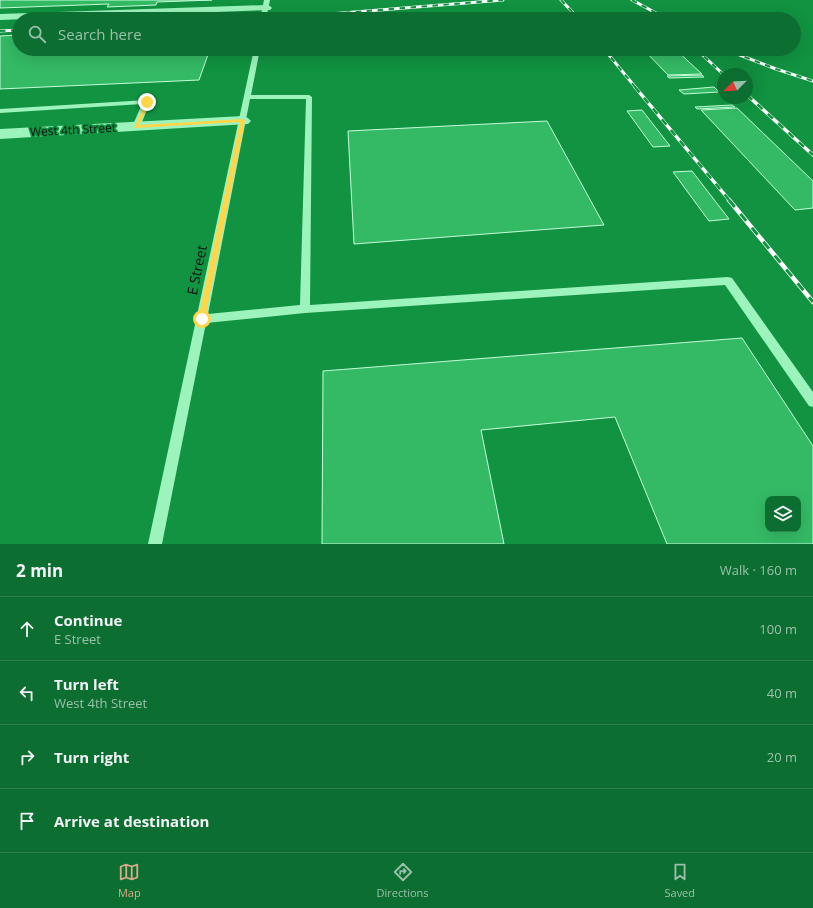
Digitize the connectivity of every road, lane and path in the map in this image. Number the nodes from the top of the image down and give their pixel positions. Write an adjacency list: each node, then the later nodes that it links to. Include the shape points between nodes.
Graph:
1 (266, 4): 2 (street)
2 (102, 12)
3 (12, 16): 4 (street)
4 (0, 17)
5 (256, 56): 6 (lane, E Street)
6 (247, 97): 8 (lane, E Street); 11 (lane, via 310,97)
7 (0, 111): 9 (lane, via 147,102)
8 (243, 121): 9 (street, West 4th Street); 12 (lane, E Street)
9 (136, 127): 10 (street, West 4th Street)
10 (0, 134)
11 (305, 309): 12 (lane); 13 (lane, via 728,281)
12 (202, 319): 14 (lane, E Street)
13 (813, 402)
14 (155, 544)

